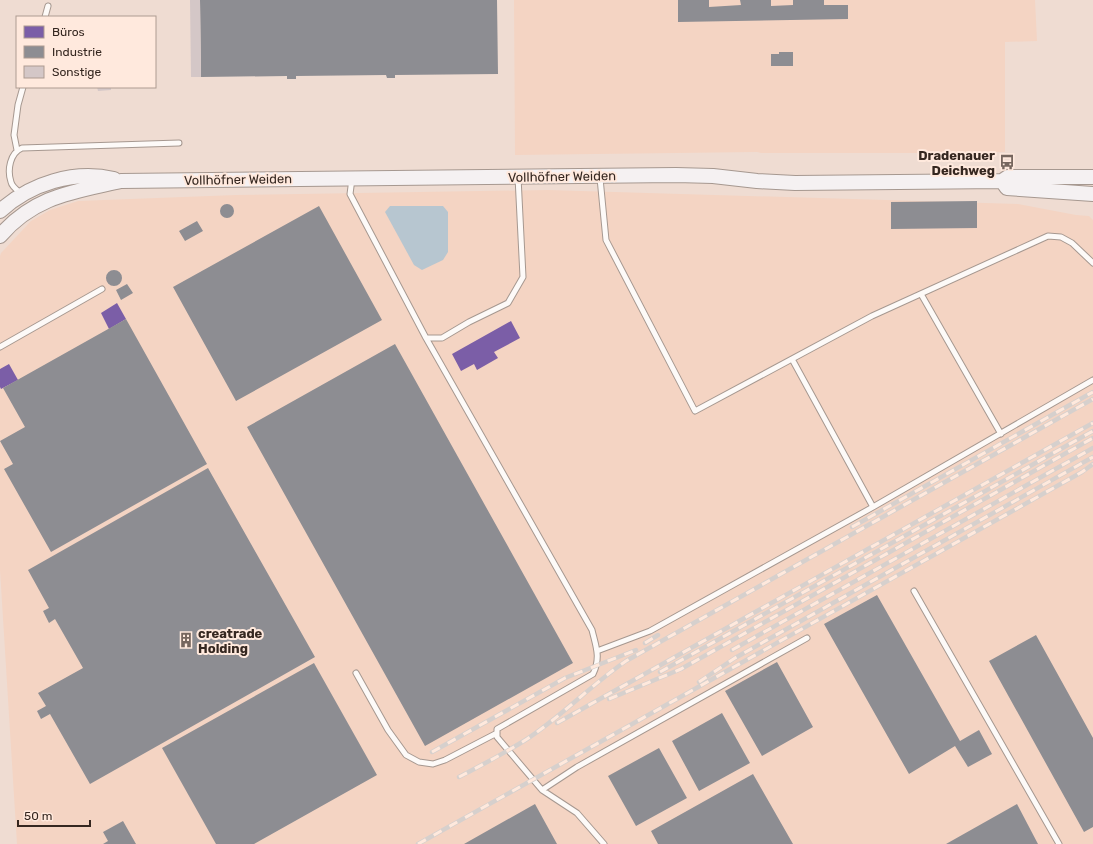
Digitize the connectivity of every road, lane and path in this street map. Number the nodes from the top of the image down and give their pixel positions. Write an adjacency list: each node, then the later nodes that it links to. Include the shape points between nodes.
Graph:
1 (48, 6): 2 (lane)
2 (44, 16)
3 (24, 88): 5 (lane, via 18,105 14,134)
4 (179, 143): 5 (lane, via 27,147)
5 (17, 150): 12 (lane, via 11,161 10,178 13,187)
6 (600, 176): 7 (main road, Vollhöfner Weiden); 11 (main road, Vollhöfner Weiden, via 696,175 795,183); 21 (lane, via 606,240 695,411)
7 (518, 177): 9 (main road, Vollhöfner Weiden); 19 (lane, via 523,277 508,303 442,338)
8 (1093, 177): 11 (main road, Vollhöfner Weiden, via 1008,176)
9 (352, 178): 10 (main road, Vollhöfner Weiden); 19 (lane, via 350,194)
10 (121, 181): 12 (main road, Vollhöfner Weiden, via 99,176 72,178 48,183); 15 (main road, Vollhöfner Weiden, via 47,200 24,213)
11 (1002, 181): 13 (main road, Vollhöfner Weiden, via 1007,188)
12 (22, 194): 14 (main road, Vollhöfner Weiden)
13 (1093, 194)
14 (0, 211)
15 (0, 236)
16 (1093, 263): 18 (lane, via 1072,243 1061,237 1048,236)
17 (102, 289): 20 (lane)
18 (920, 294): 21 (lane, via 872,316); 23 (lane)
19 (426, 338): 27 (lane, via 592,630)
20 (0, 347)
21 (792, 359): 24 (lane)
22 (1093, 380): 23 (lane)
23 (1001, 434): 24 (lane)
24 (873, 507): 27 (lane, via 650,631)
25 (914, 591): 32 (lane)
26 (807, 638): 30 (lane, via 577,767)
27 (597, 651): 29 (lane, via 598,665 593,674 497,729)
28 (356, 673): 29 (lane, via 388,730 406,755 419,762 433,764 445,760)
29 (497, 733): 30 (lane, via 497,737)
30 (542, 790): 31 (lane, via 577,813)
31 (604, 844)
32 (1059, 844)

